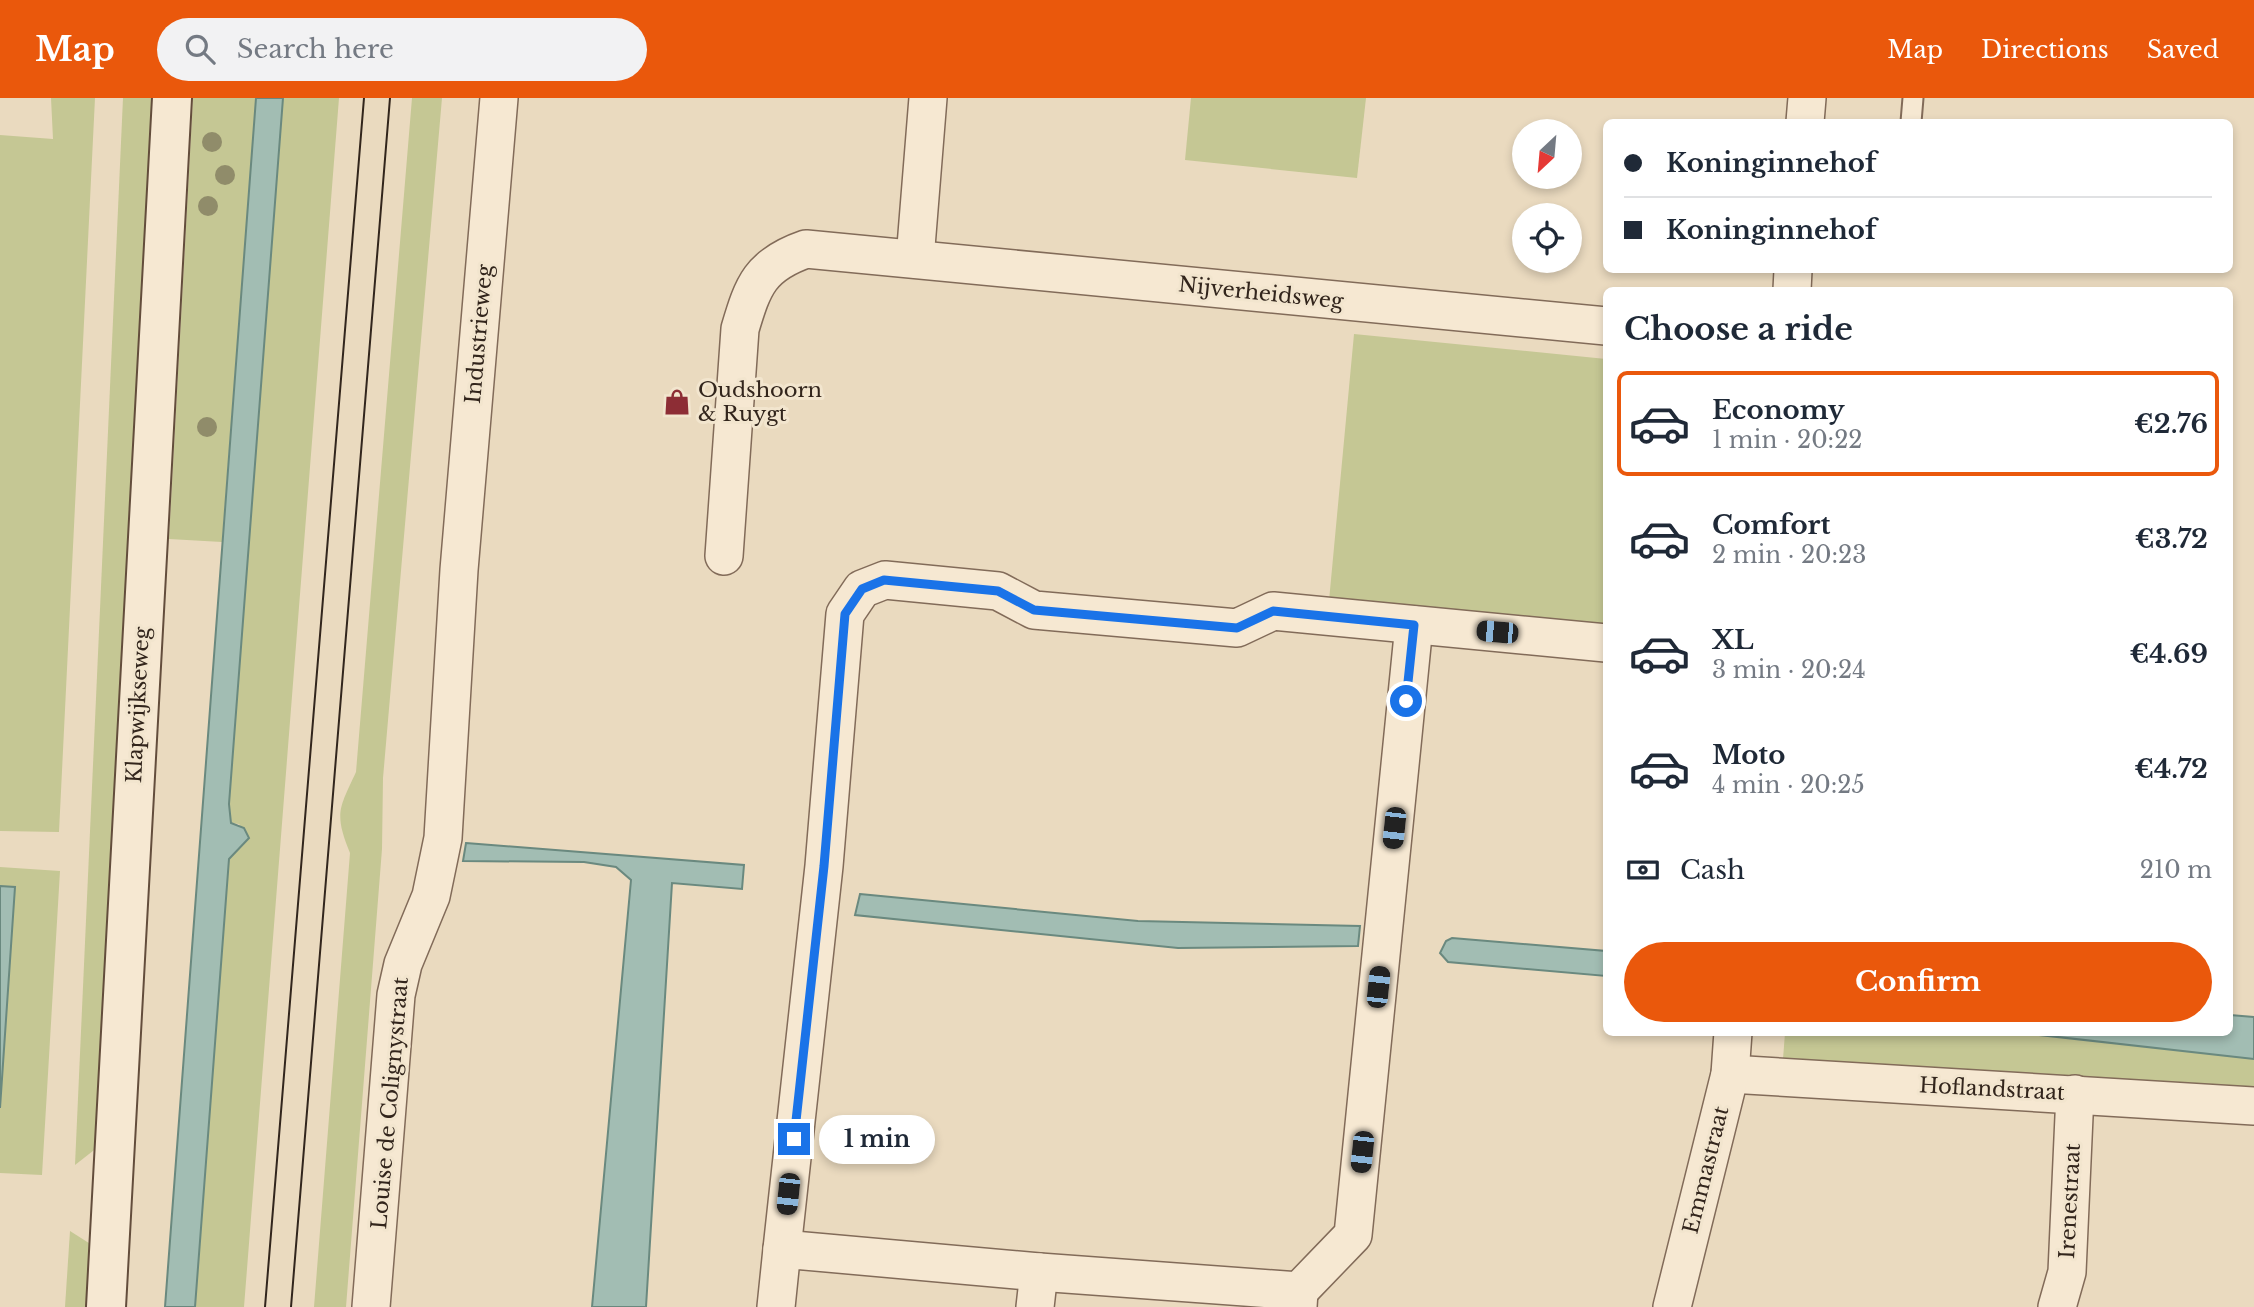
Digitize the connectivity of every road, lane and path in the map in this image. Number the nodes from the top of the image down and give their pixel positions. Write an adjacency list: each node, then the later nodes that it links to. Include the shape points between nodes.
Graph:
1 (499, 98): 11 (street, Industrieweg)
2 (928, 98): 8 (street)
3 (1807, 98): 6 (street)
4 (1913, 98): 7 (lane)
5 (171, 100): 21 (main road, Klapwijkseweg)
6 (1805, 119)
7 (1911, 119)
8 (915, 259): 9 (street, Nijverheidsweg); 10 (street, Nijverheidsweg, via 806,249 784,257 759,279 740,329)
9 (1603, 326)
10 (723, 556)
11 (458, 570): 22 (street, Louise de Colignystraat, via 443,838 431,896 403,964 396,995)
12 (1414, 625): 13 (street); 18 (street, via 1273,611 1237,628 1034,610 998,591 884,580 862,589 845,614 824,866); 20 (street, via 1353,1235)
13 (1603, 643)
14 (1732, 1036): 15 (street, Emmastraat)
15 (1730, 1074): 16 (street, Hoflandstraat); 24 (street, Emmastraat)
16 (2075, 1094): 17 (street, Hoflandstraat); 25 (street, Irenestraat, via 2067,1272)
17 (2254, 1106)
18 (782, 1249): 19 (street); 23 (street)
19 (1037, 1290): 20 (street)
20 (1298, 1299)
21 (106, 1307)
22 (371, 1307)
23 (776, 1307)
24 (1672, 1307)
25 (2057, 1307)

